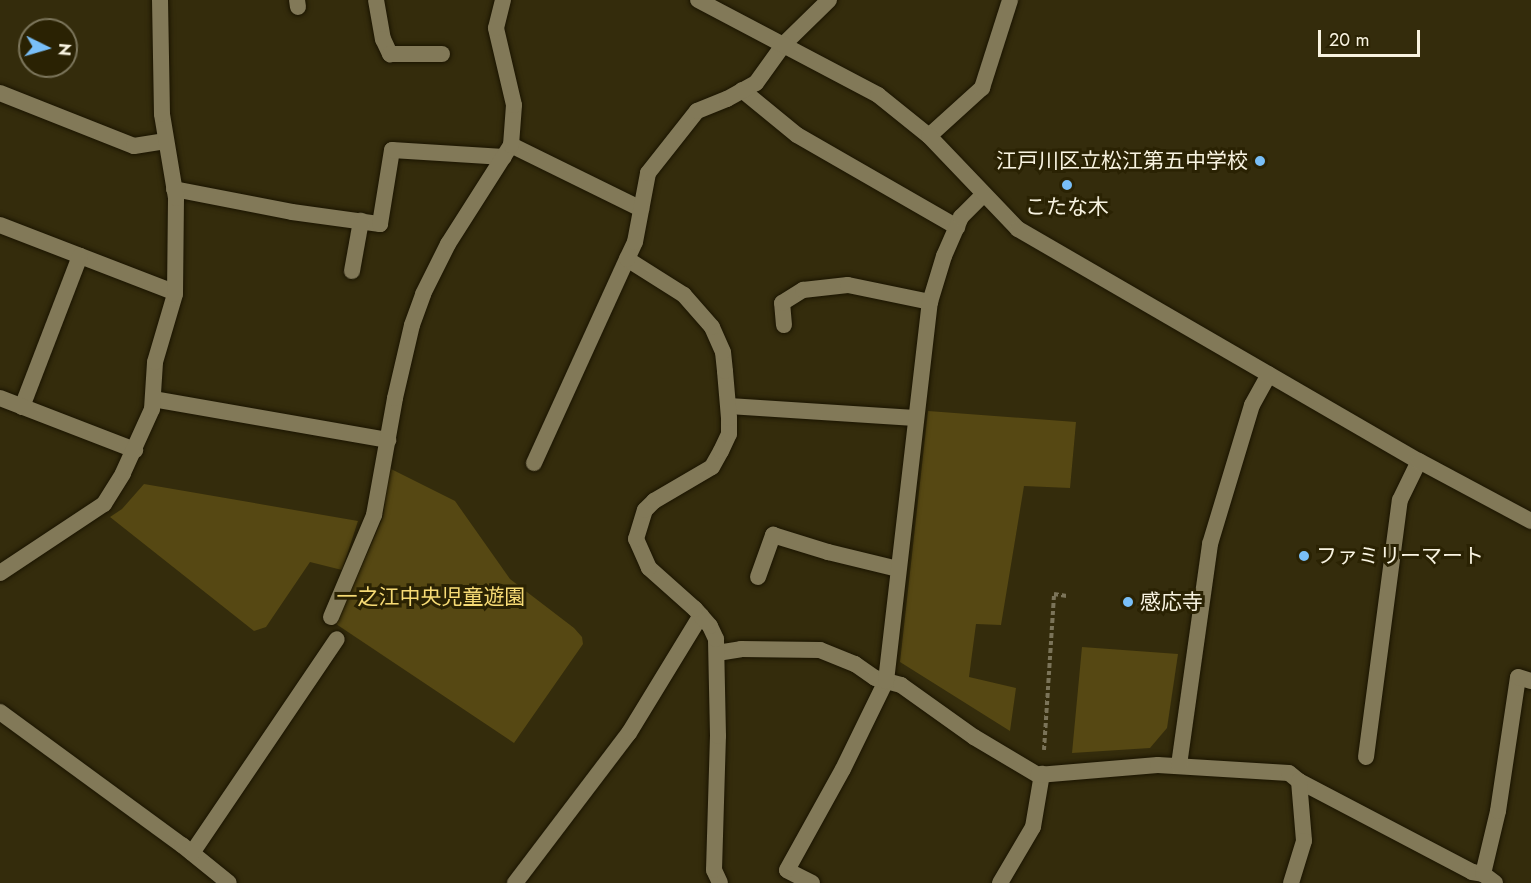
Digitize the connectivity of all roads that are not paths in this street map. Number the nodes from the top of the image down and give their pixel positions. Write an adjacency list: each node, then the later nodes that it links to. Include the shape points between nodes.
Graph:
1 (160, 0): 12 (street, via 160,76)
2 (376, 0): 8 (street, via 383,39 390,54)
3 (503, 0): 13 (street, via 496,28 514,105)
4 (698, 0): 7 (street)
5 (829, 0): 7 (street)
6 (1010, 0): 11 (street, via 982,88)
7 (784, 44): 9 (street, via 756,83); 11 (street, via 878,95)
8 (442, 54)
9 (742, 90): 16 (street, via 697,111 648,174); 19 (street, via 797,135)
10 (0, 93): 12 (street, via 134,146)
11 (929, 136): 15 (street)
12 (166, 141): 14 (street)
13 (507, 151): 16 (street); 17 (street, via 392,150 380,224); 32 (street, via 448,244 423,294 412,325)
14 (174, 189): 17 (street, via 292,212); 23 (street)
15 (983, 195): 19 (street, via 961,217); 26 (street, via 1018,229)
16 (641, 209): 21 (street, via 635,242)
17 (361, 220): 22 (street)
18 (0, 225): 20 (street)
19 (957, 227): 24 (street)
20 (80, 256): 23 (street); 30 (street)
21 (627, 259): 29 (street, via 684,295 712,327 723,352); 35 (street)
22 (352, 271)
23 (174, 292): 28 (street, via 155,362)
24 (930, 303): 25 (street, via 848,285 803,290 782,303); 31 (street)
25 (784, 325)
26 (1269, 374): 34 (street); 48 (street, via 1252,405 1210,543)
27 (0, 398): 30 (street)
28 (153, 399): 32 (street); 33 (street)
29 (729, 406): 31 (street); 40 (street, via 729,434 712,467 654,501 645,510 636,539 649,568)
30 (22, 407): 33 (street)
31 (915, 418): 37 (street)
32 (388, 440): 41 (street, via 374,515)
33 (135, 450): 38 (street, via 104,504)
34 (1419, 461): 36 (street); 47 (street, via 1400,500)
35 (534, 463)
36 (1531, 521)
37 (898, 569): 39 (street, via 773,535); 44 (street)
38 (0, 573)
39 (758, 577)
40 (701, 615): 43 (street, via 716,639); 55 (street, via 629,733)
41 (331, 617)
42 (337, 639): 51 (street)
43 (717, 653): 44 (street, via 741,649 820,650); 52 (street)
44 (886, 681): 49 (street, via 901,685 974,737); 56 (street, via 787,870)
45 (1531, 681): 53 (street, via 1518,677)
46 (0, 712): 51 (street)
47 (1366, 757)
48 (1179, 765): 49 (street); 50 (street, via 1288,773)
49 (1042, 774): 57 (street, via 1033,827)
50 (1299, 781): 53 (street); 58 (street, via 1304,840)
51 (192, 853): 54 (street)
52 (717, 876)
53 (1489, 878)
54 (229, 883)
55 (515, 883)
56 (812, 883)
57 (1000, 883)
58 (1291, 883)

